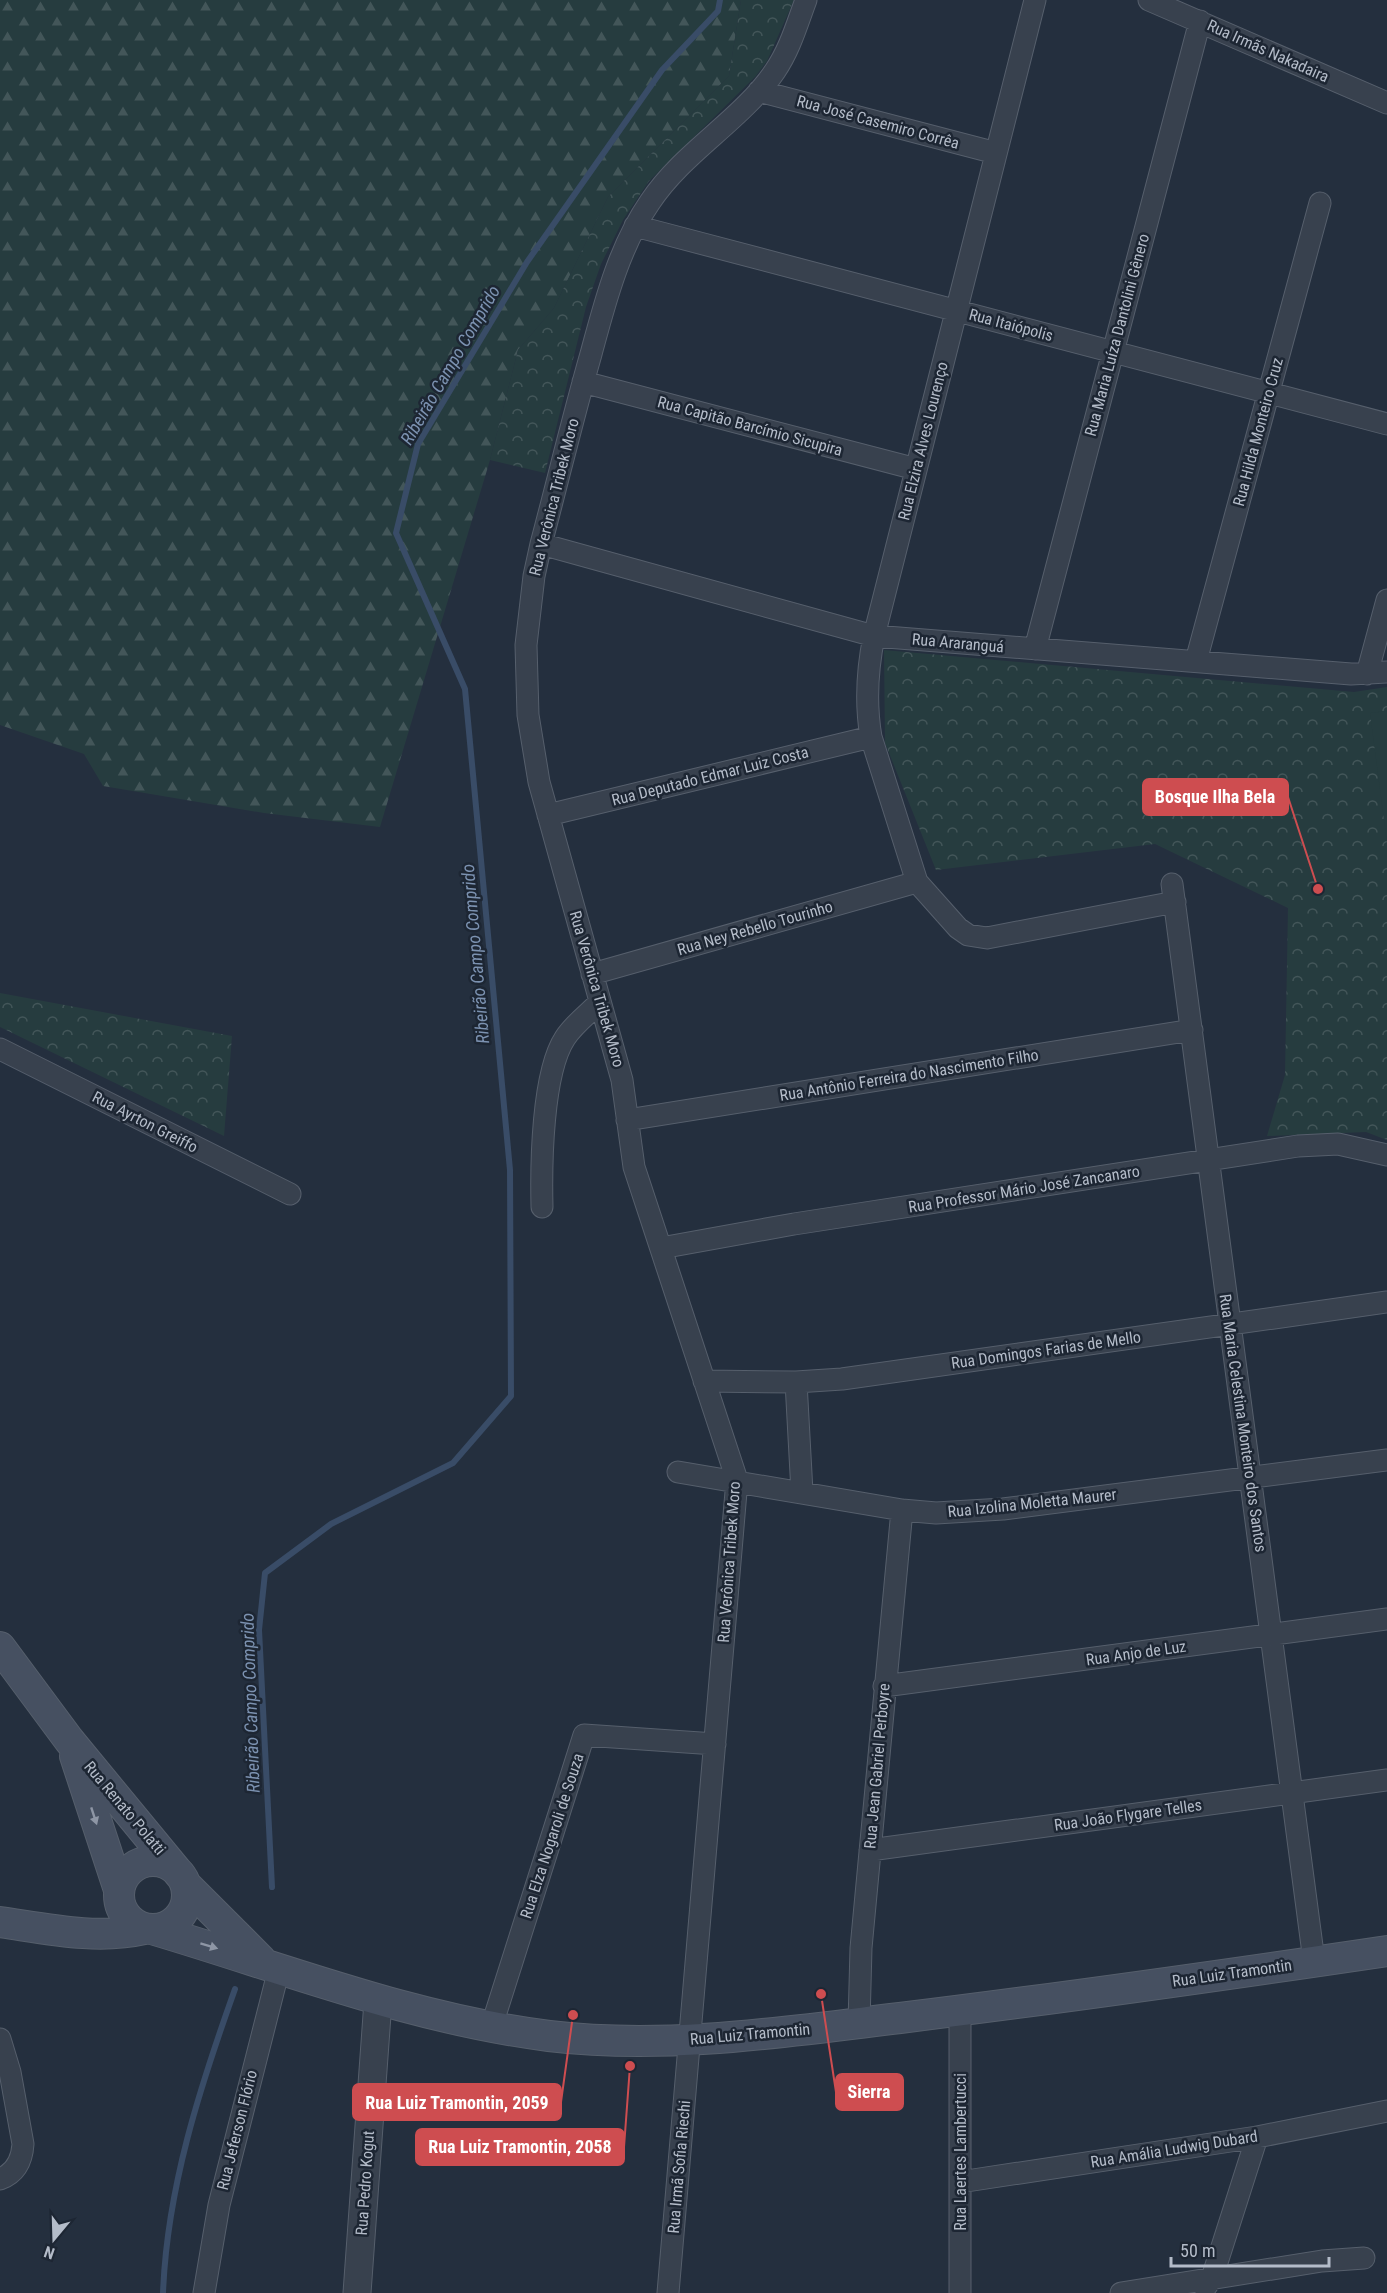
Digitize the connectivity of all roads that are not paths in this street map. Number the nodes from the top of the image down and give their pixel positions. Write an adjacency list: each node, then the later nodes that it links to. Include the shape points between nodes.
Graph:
1 (806, 0): 5 (street, Rua Verônica Tribek Moro, via 785,54)
2 (1035, 0): 7 (street, Rua Elzira Alves Lourenço)
3 (1149, 0): 4 (street, Rua Irmãs Nakadaira)
4 (1200, 21): 6 (street, Rua Irmãs Nakadaira); 11 (street, Rua Maria Luíza Dantolini Gênero)
5 (759, 91): 7 (street, Rua José Casemiro Corrêa); 9 (street, Rua Verônica Tribek Moro, via 669,177)
6 (1387, 103)
7 (996, 153): 10 (street, Rua Elzira Alves Lourenço)
8 (1320, 203): 13 (street, Rua Hilda Monteiro Cruz)
9 (635, 226): 10 (street, Rua Itaiópolis); 12 (street, Rua Verônica Tribek Moro, via 610,288)
10 (956, 311): 11 (street, Rua Itaiópolis); 15 (street, Rua Elzira Alves Lourenço)
11 (1113, 352): 13 (street, Rua Itaiópolis); 19 (street, Rua Maria Luíza Dantolini Gênero)
12 (583, 382): 15 (street, Rua Capitão Barcímio Sicupira); 16 (street, Rua Verônica Tribek Moro)
13 (1269, 393): 14 (street, Rua Itaiópolis); 20 (street, Rua Hilda Monteiro Cruz)
14 (1387, 424)
15 (916, 469): 18 (street, Rua Elzira Alves Lourenço)
16 (541, 544): 18 (street, Rua Araranguá); 23 (street, Rua Verônica Tribek Moro, via 529,614 527,680 533,748)
17 (1387, 600): 21 (street)
18 (874, 636): 19 (street, Rua Araranguá); 22 (street, Rua Elzira Alves Lourenço, via 866,679)
19 (1035, 649): 20 (street, Rua Araranguá)
20 (1196, 662): 21 (street, Rua Araranguá)
21 (1377, 673)
22 (871, 737): 23 (street, Rua Deputado Edmar Luiz Costa); 24 (street, Rua Elzira Alves Lourenço)
23 (548, 815): 25 (street, Rua Verônica Tribek Moro)
24 (917, 882): 25 (street, Rua Ney Rebello Tourinho); 27 (street, Rua Maria Celestina Monteiro dos Santos, via 958,928 978,938 1173,893)
25 (592, 974): 26 (street, Rua Verônica Tribek Moro)
26 (600, 1002): 29 (street, Rua Verônica Tribek Moro, via 622,1080); 33 (street, via 573,1026 557,1058 542,1145)
27 (1192, 1030): 29 (street, Rua Antônio Ferreira do Nascimento Filho); 31 (street, Rua Maria Celestina Monteiro dos Santos)
28 (0, 1049): 32 (street, Rua Ayrton Greiffo)
29 (627, 1120): 34 (street, Rua Verônica Tribek Moro, via 634,1167)
30 (1387, 1155): 31 (street, Rua Professor Mário José Zancanaro, via 1356,1146 1318,1144)
31 (1208, 1160): 34 (street, Rua Professor Mário José Zancanaro); 36 (street, Rua Maria Celestina Monteiro dos Santos)
32 (290, 1194)
33 (542, 1207)
34 (661, 1248): 37 (street, Rua Verônica Tribek Moro)
35 (1387, 1302): 36 (street, Rua Domingos Farias de Mello)
36 (1230, 1324): 38 (street, Rua Domingos Farias de Mello, via 842,1379); 41 (street, Rua Maria Celestina Monteiro dos Santos)
37 (704, 1381): 38 (street, Rua Domingos Farias de Mello); 42 (street, Rua Verônica Tribek Moro)
38 (796, 1382): 43 (street)
39 (1387, 1460): 41 (street, Rua Izolina Moletta Maurer)
40 (678, 1472): 42 (street, Rua Izolina Moletta Maurer)
41 (1250, 1478): 44 (street, Rua Izolina Moletta Maurer, via 1003,1509 936,1513); 46 (street, Rua Maria Celestina Monteiro dos Santos)
42 (737, 1480): 43 (street, Rua Izolina Moletta Maurer); 50 (street, Rua Verônica Tribek Moro)
43 (802, 1492): 44 (street, Rua Izolina Moletta Maurer)
44 (902, 1510): 48 (street, Rua Jean Gabriel Perboyre)
45 (1387, 1619): 46 (street, Rua Anjo de Luz)
46 (1271, 1635): 48 (street, Rua Anjo de Luz); 52 (street, Rua Maria Celestina Monteiro dos Santos)
47 (0, 1647): 49 (main road, Rua Renato Polatti)
48 (885, 1686): 53 (street, Rua Jean Gabriel Perboyre)
49 (69, 1740): 54 (main road, Rua Renato Polatti); 55 (main road, Rua Renato Polatti, one-way to 55)
50 (715, 1744): 65 (street, Rua Elza Nogaroli de Souza, via 584,1735); 67 (street, Rua Verônica Tribek Moro)
51 (1387, 1780): 52 (street, Rua João Flygare Telles)
52 (1292, 1793): 53 (street, Rua João Flygare Telles); 60 (street, Rua Maria Celestina Monteiro dos Santos)
53 (870, 1850): 64 (street, Rua Jean Gabriel Perboyre, via 861,1948)
54 (184, 1880): 55 (main road, via 163,1862 140,1864 122,1879); 58 (main road, via 188,1895 182,1915 174,1923); 61 (main road, Rua Luiz Tramontin)
55 (119, 1895): 57 (main road, Rua Luiz Tramontin, via 77,1922); 58 (main road, via 128,1918)
56 (0, 1922): 57 (main road, Rua Luiz Tramontin)
57 (48, 1929): 58 (main road, Rua Luiz Tramontin, via 100,1934)
58 (150, 1929): 61 (main road, Rua Luiz Tramontin, one-way to 61)
59 (1387, 1951): 60 (main road, Rua Luiz Tramontin)
60 (1314, 1961): 63 (main road, Rua Luiz Tramontin)
61 (271, 1966): 62 (main road, Rua Luiz Tramontin); 74 (street, Rua Jeferson Flório)
62 (378, 2001): 65 (main road, Rua Luiz Tramontin); 75 (street, Rua Pedro Kogut)
63 (960, 2010): 64 (main road, Rua Luiz Tramontin); 71 (street, Rua Laertes Lambertucci)
64 (860, 2022): 67 (main road, Rua Luiz Tramontin)
65 (491, 2028): 67 (main road, Rua Luiz Tramontin, via 613,2042)
66 (0, 2039): 70 (street, via 23,2144 17,2167)
67 (690, 2040): 77 (street, Rua Irmã Sofia Riechi)
68 (1387, 2111): 69 (street, Rua Amália Ludwig Dubard)
69 (1257, 2137): 71 (street, Rua Amália Ludwig Dubard); 73 (street)
70 (0, 2179)
71 (960, 2182): 78 (street, Rua Laertes Lambertucci)
72 (1364, 2258): 73 (street)
73 (1206, 2286): 79 (street)
74 (204, 2293)
75 (357, 2293): 76 (street)
76 (362, 2293)
77 (668, 2293)
78 (960, 2293)
79 (1121, 2293)

